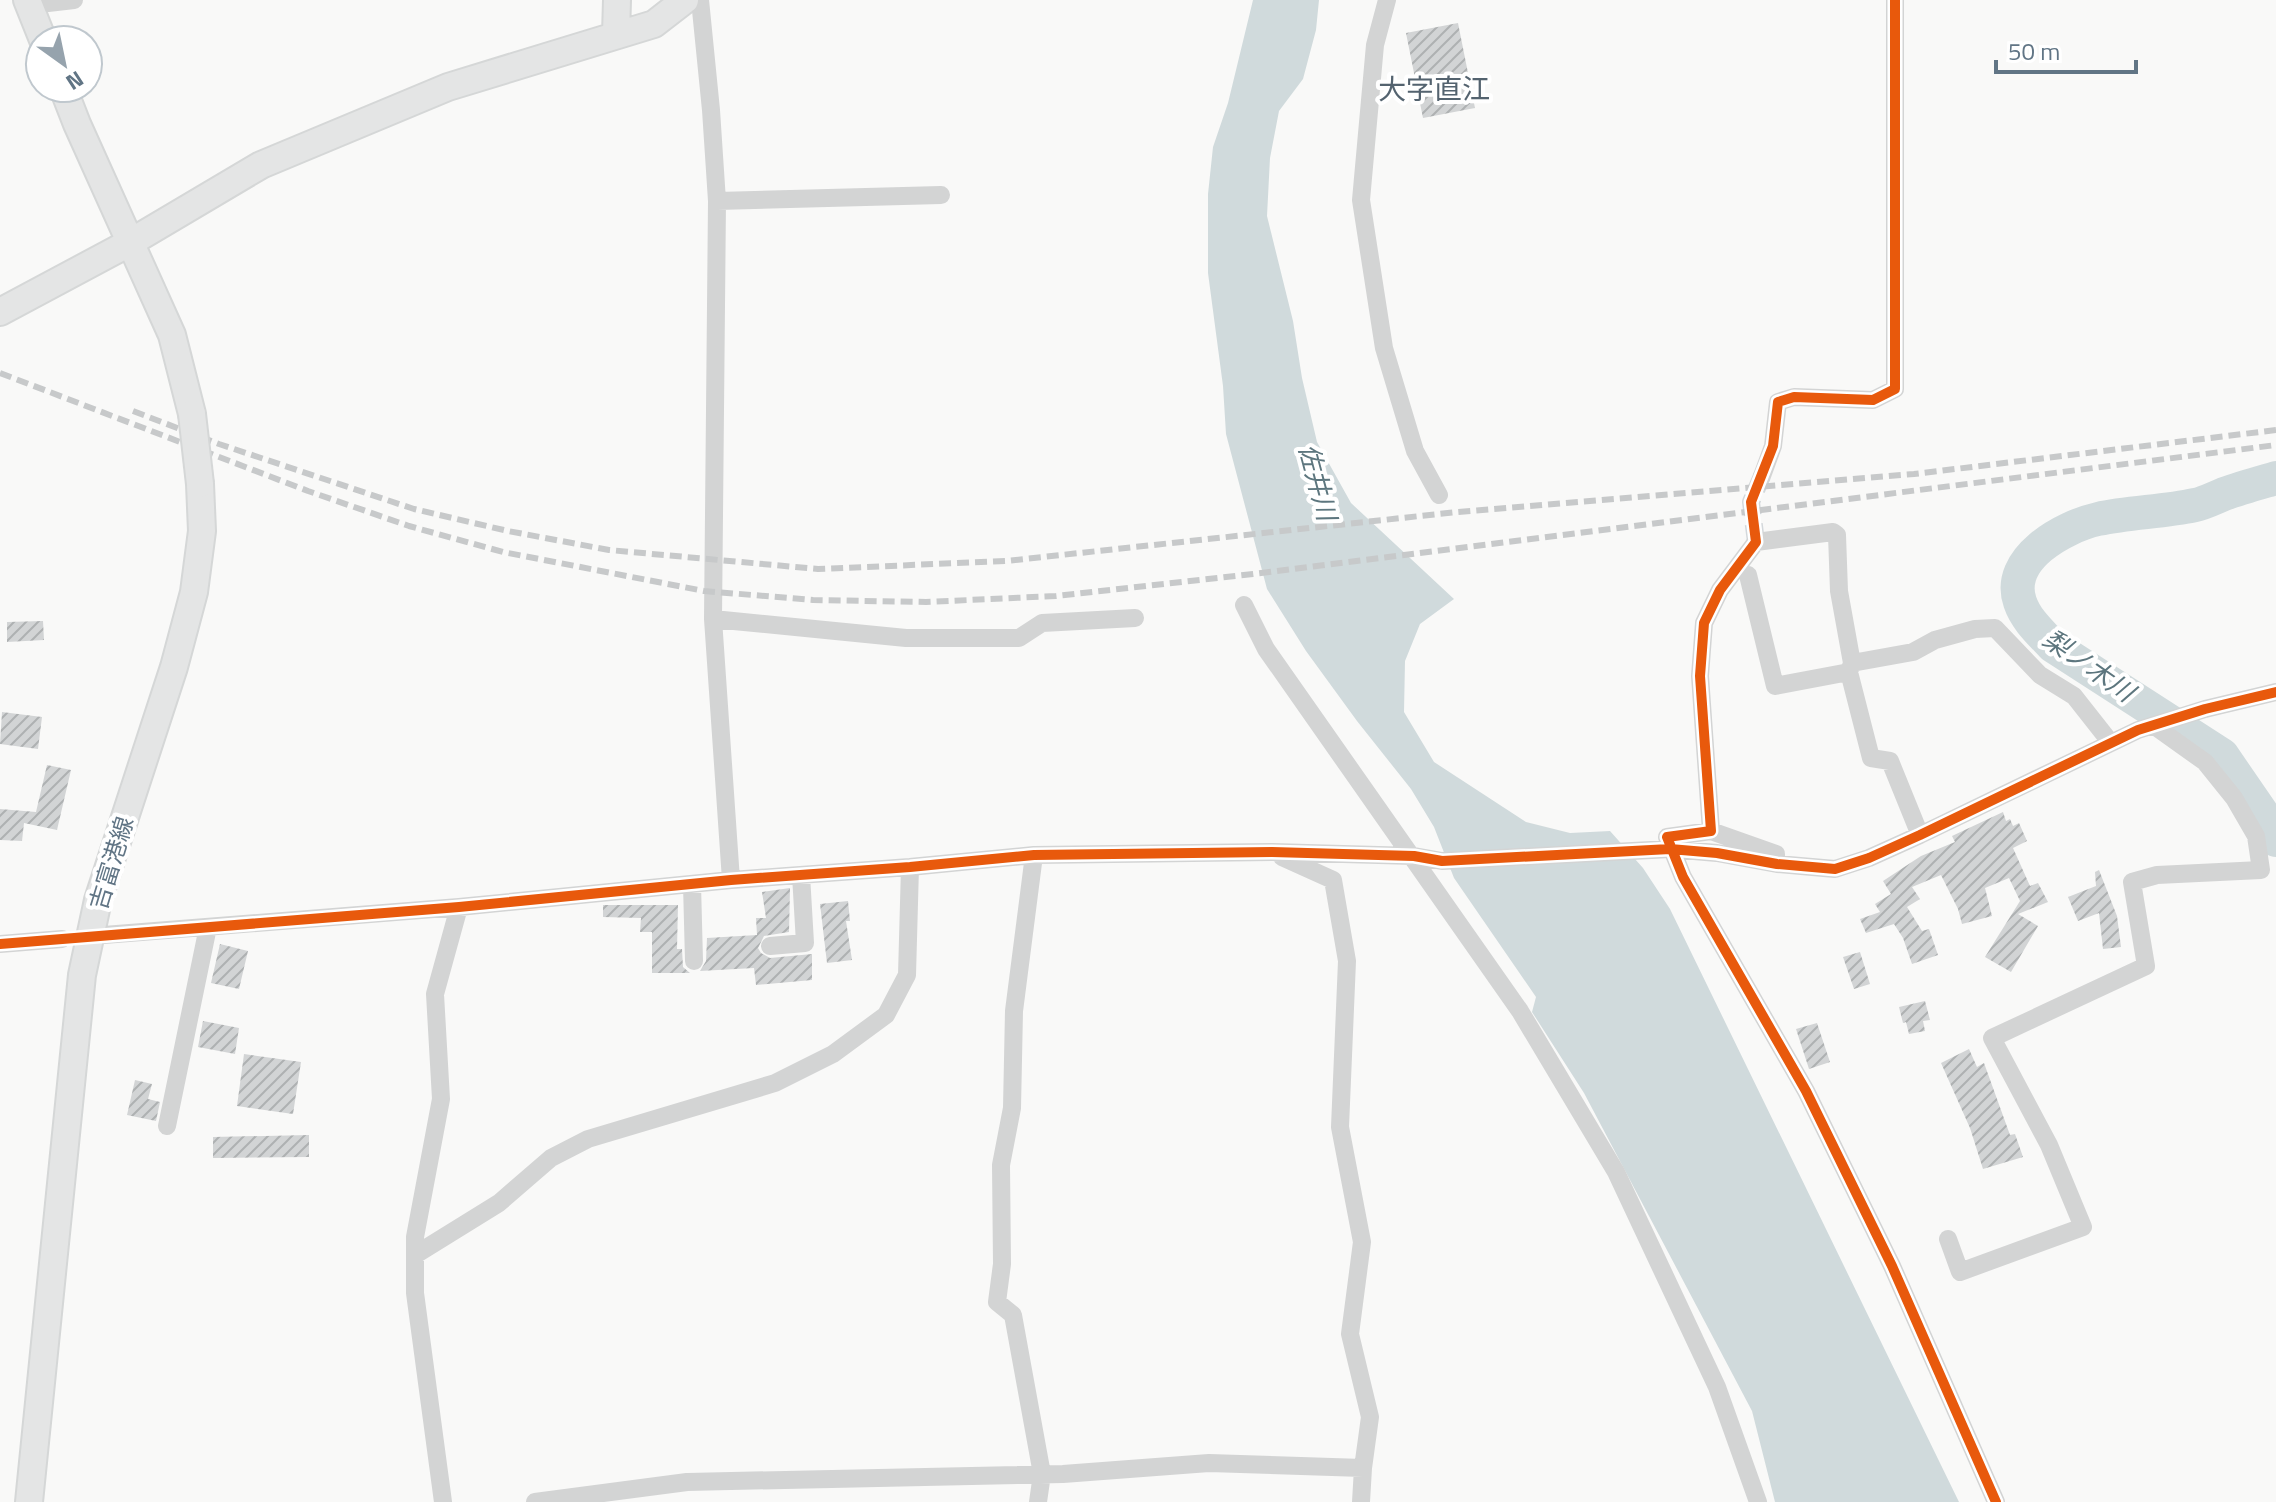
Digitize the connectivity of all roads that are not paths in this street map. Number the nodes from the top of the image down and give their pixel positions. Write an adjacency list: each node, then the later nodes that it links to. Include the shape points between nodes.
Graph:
1 (74, 0): 7 (street)
2 (617, 0): 9 (main road)
3 (685, 0): 9 (main road, via 654,24)
4 (700, 0): 12 (street)
5 (1387, 0): 16 (street, via 1375,45 1361,200 1384,348 1415,451)
6 (1895, 0): 15 (street, via 1895,389 1873,400 1794,397 1778,402 1773,446)
7 (38, 1): 8 (main road)
8 (41, 24)
9 (616, 35): 13 (main road, via 502,69 370,118 261,165)
10 (70, 104): 13 (main road, 吉富港線)
11 (941, 195): 12 (street)
12 (717, 201): 20 (street)
13 (131, 242): 14 (main road); 48 (main road, 吉富港線, bridge, via 172,335 192,414 202,531 194,592 174,667 98,900 82,975)
14 (0, 312)
15 (1762, 476)
16 (1439, 495)
17 (1748, 575): 21 (street, via 1775,686)
18 (1244, 605): 30 (street, via 1266,649)
19 (1135, 618): 20 (street, via 1042,623 1019,638 920,638)
20 (713, 619): 34 (street)
21 (1851, 668): 24 (street, via 1913,652 1935,640 1995,628 2040,675 2074,696); 25 (street, via 1837,535 1756,542 1720,590 1704,623 1700,676); 26 (street, via 1871,758 1890,761)
22 (2276, 692): 23 (street)
23 (2153, 725): 24 (street); 44 (street, via 2205,762 2234,798 2256,836 2261,870 2157,875 2132,882 2146,966 1992,1038 2049,1145 2083,1227 1960,1272)
24 (2111, 743): 26 (street)
25 (1711, 831): 27 (street, via 1667,837); 31 (street, via 1776,854)
26 (1920, 835): 31 (street, via 1835,869)
27 (1670, 849): 30 (street, via 1433,861); 31 (street); 54 (street, via 1806,1091 1892,1266)
28 (1272, 852): 29 (street); 30 (street); 46 (street, via 1333,880 1347,961 1340,1127 1362,1242 1350,1334 1370,1417)
29 (1034, 855): 32 (street); 47 (street, via 1014,1011 1012,1108 1001,1165 997,1302 1013,1315)
30 (1414, 856): 53 (street, via 1520,1011 1616,1172 1717,1387)
31 (1777, 864)
32 (910, 867): 33 (street); 45 (street, via 907,975 886,1015 833,1054 775,1083 588,1139 551,1158 499,1203)
33 (801, 875): 34 (street); 41 (street, via 805,943)
34 (731, 880): 35 (street)
35 (692, 884): 36 (street); 42 (street)
36 (459, 907): 37 (street); 45 (street, via 435,994 441,1099)
37 (208, 927): 38 (street); 43 (street)
38 (104, 935)
39 (62, 939): 40 (street)
40 (0, 944)
41 (770, 946)
42 (694, 961)
43 (167, 1126)
44 (1948, 1239)
45 (415, 1255): 49 (street, via 415,1293)
46 (1363, 1468): 47 (street, via 1209,1463); 52 (street)
47 (1042, 1474): 50 (street, via 687,1482); 51 (street)
48 (29, 1502)
49 (443, 1502)
50 (535, 1502)
51 (1038, 1502)
52 (1361, 1502)
53 (1758, 1502)
54 (1996, 1502)

